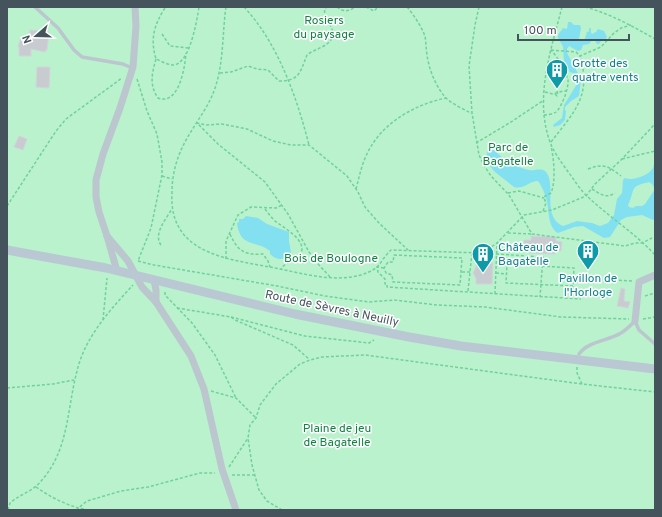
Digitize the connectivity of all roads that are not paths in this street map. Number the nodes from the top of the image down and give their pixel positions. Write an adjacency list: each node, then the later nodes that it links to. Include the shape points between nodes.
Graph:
1 (35, 7): 3 (lane, via 58,28 82,57 123,64)
2 (135, 7): 3 (street, via 136,26)
3 (131, 71): 4 (street, via 96,180 99,212)
4 (108, 236): 6 (street); 7 (street, via 128,261)
5 (7, 250): 6 (street, Route de Sèvres à Neuilly)
6 (117, 271): 7 (street, Route de Sèvres à Neuilly)
7 (135, 275): 9 (street, Route de Sèvres à Neuilly); 10 (street)
8 (655, 275): 11 (street, via 639,282)
9 (154, 280): 10 (street); 14 (street, Route de Sèvres à Neuilly, via 295,314 409,337 461,346)
10 (156, 302): 15 (street, via 191,356 204,389 223,472)
11 (635, 321): 12 (lane, via 639,330); 13 (lane, via 622,333 592,345)
12 (655, 344)
13 (579, 354)
14 (655, 369)
15 (236, 510)

